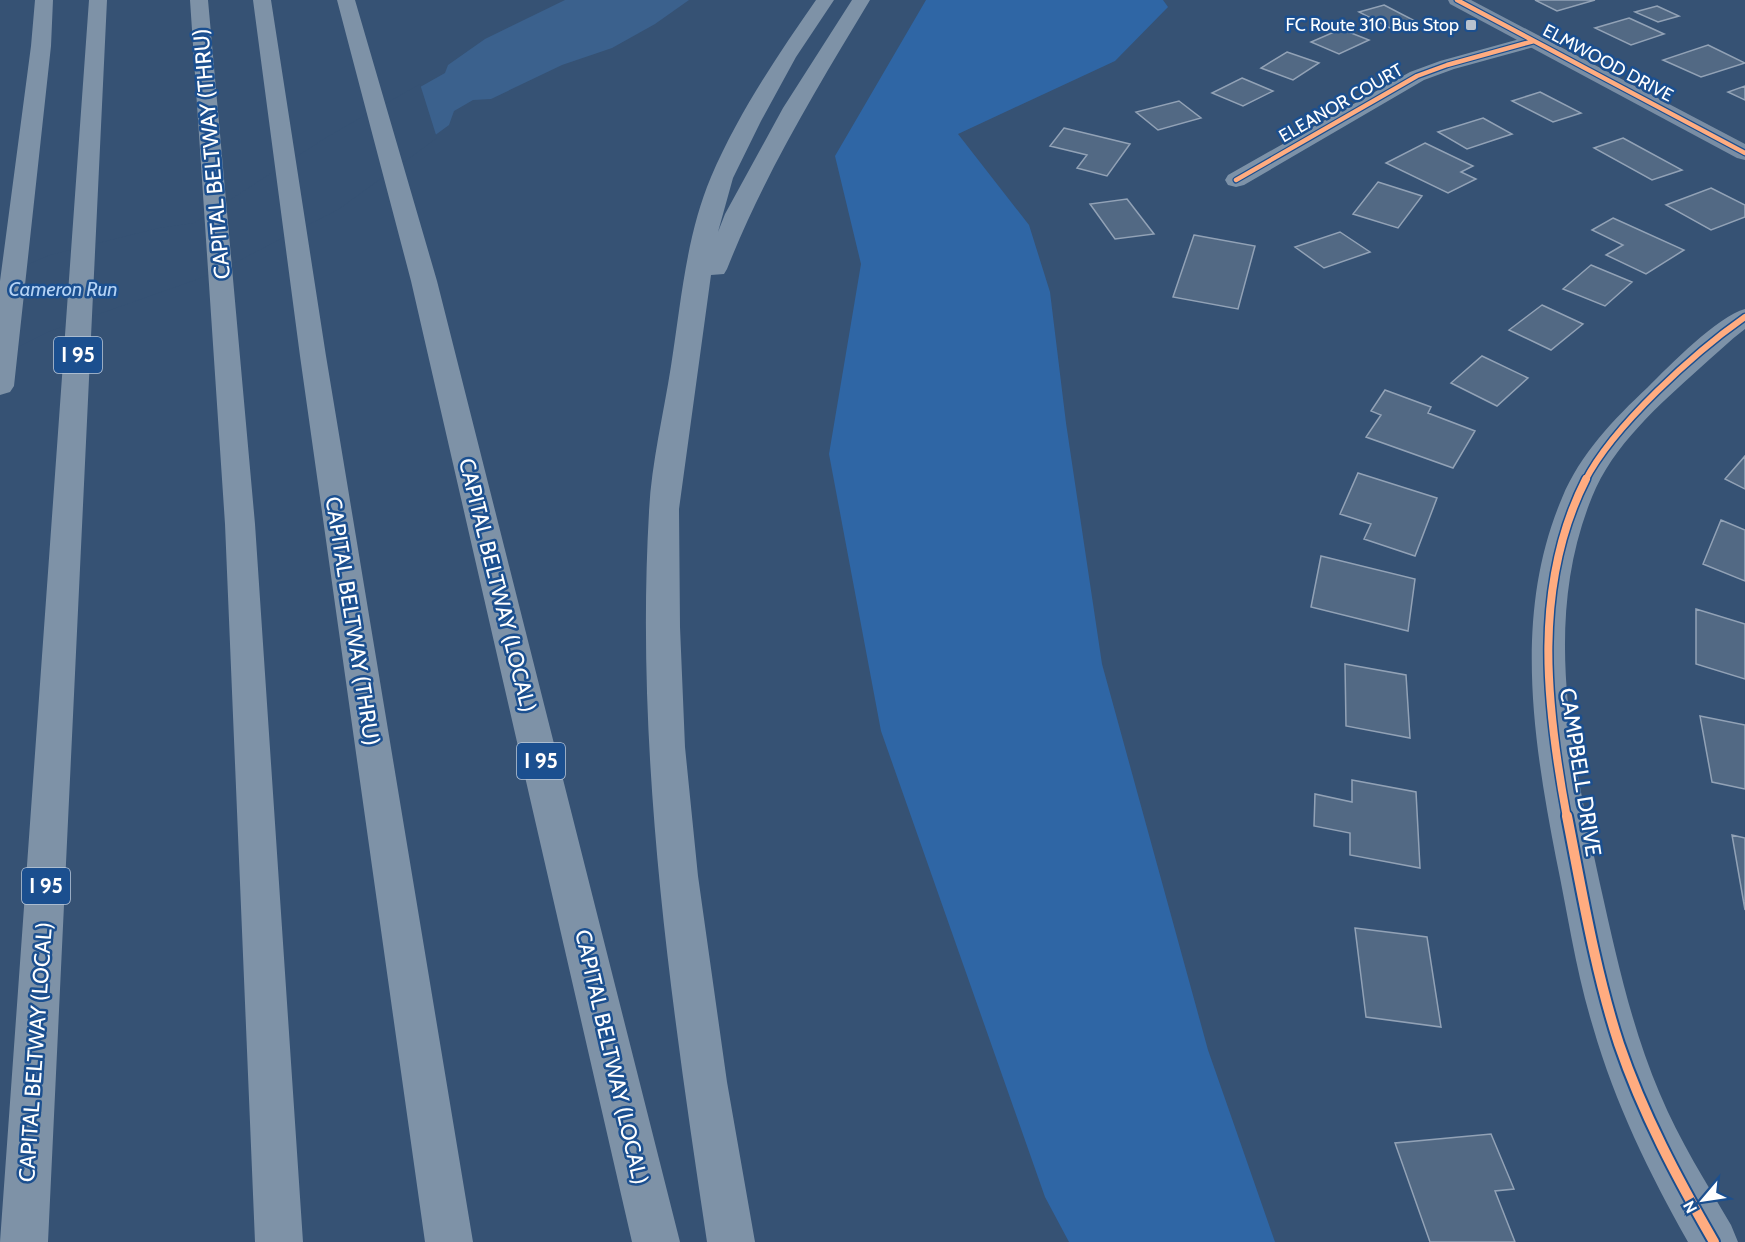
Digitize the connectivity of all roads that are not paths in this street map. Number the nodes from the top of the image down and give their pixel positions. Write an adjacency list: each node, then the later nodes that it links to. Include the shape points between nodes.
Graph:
1 (44, 0): 14 (highway)
2 (98, 0): 15 (highway, CAPITAL BELTWAY (LOCAL) / I 95)
3 (199, 0): 16 (highway, CAPITAL BELTWAY (THRU), via 241,536)
4 (262, 0): 17 (highway, CAPITAL BELTWAY (THRU))
5 (346, 0): 18 (highway, CAPITAL BELTWAY (LOCAL) / I 95, via 424,281)
6 (825, 0): 13 (highway, via 786,57 722,178 703,241)
7 (861, 0): 13 (highway, via 794,108 737,214)
8 (1457, 0): 9 (street, ELMWOOD DRIVE)
9 (1534, 41): 10 (street, ELMWOOD DRIVE); 11 (street, ELEANOR COURT, via 1417,76)
10 (1745, 153)
11 (1236, 180)
12 (1745, 317): 20 (street, CAMPBELL DRIVE, via 1605,447 1577,495 1557,552 1547,625 1548,702 1559,780 1601,981 1620,1046 1660,1144)
13 (692, 330): 19 (highway, via 664,509 667,747 678,876)
14 (0, 386)
15 (24, 1242)
16 (279, 1242)
17 (449, 1242)
18 (656, 1242)
19 (731, 1242)
20 (1714, 1242)

